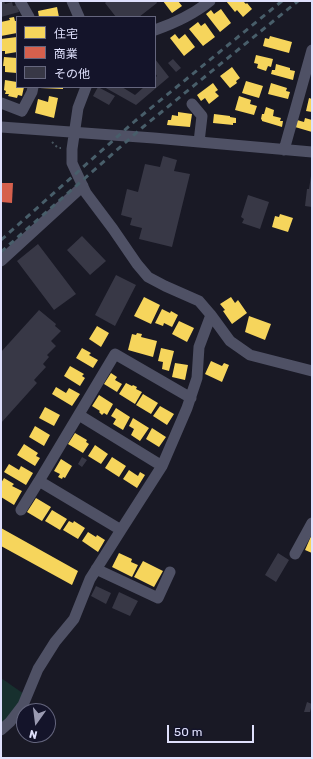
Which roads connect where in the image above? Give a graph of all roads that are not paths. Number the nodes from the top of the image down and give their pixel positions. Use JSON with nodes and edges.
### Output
{"nodes":[{"id":1,"x":20,"y":1,"type":"edge"},
{"id":2,"x":72,"y":1,"type":"edge"},
{"id":3,"x":203,"y":3,"type":"edge"},
{"id":4,"x":29,"y":16,"type":"edge"},
{"id":5,"x":79,"y":16,"type":"edge"},
{"id":6,"x":156,"y":30,"type":"edge"},
{"id":7,"x":312,"y":50,"type":"edge"},
{"id":8,"x":33,"y":88,"type":"edge"},
{"id":9,"x":86,"y":88,"type":"edge"},
{"id":10,"x":1,"y":103,"type":"edge"},
{"id":11,"x":192,"y":104,"type":"dead end"},
{"id":12,"x":1,"y":127,"type":"edge"},
{"id":13,"x":74,"y":132,"type":"junction"},
{"id":14,"x":199,"y":142,"type":"junction"},
{"id":15,"x":284,"y":150,"type":"junction"},
{"id":16,"x":312,"y":152,"type":"edge"},
{"id":17,"x":83,"y":186,"type":"junction"},
{"id":18,"x":1,"y":261,"type":"edge"},
{"id":19,"x":211,"y":315,"type":"junction"},
{"id":20,"x":312,"y":370,"type":"edge"},
{"id":21,"x":191,"y":398,"type":"junction"},
{"id":22,"x":79,"y":415,"type":"junction"},
{"id":23,"x":162,"y":466,"type":"junction"},
{"id":24,"x":39,"y":481,"type":"junction"},
{"id":25,"x":21,"y":510,"type":"dead end"},
{"id":26,"x":312,"y":522,"type":"edge"},
{"id":27,"x":121,"y":530,"type":"junction"},
{"id":28,"x":295,"y":554,"type":"dead end"},
{"id":29,"x":96,"y":569,"type":"junction"},
{"id":30,"x":170,"y":572,"type":"dead end"},
{"id":31,"x":1,"y":730,"type":"edge"}],
"edges":[{"from":1,"to":4,"type":"street"},
{"from":2,"to":5,"type":"street"},
{"from":3,"to":6,"type":"street"},
{"from":7,"to":15,"type":"street"},
{"from":8,"to":10,"type":"street"},
{"from":9,"to":13,"type":"street"},
{"from":11,"to":14,"type":"street"},
{"from":12,"to":13,"type":"street"},
{"from":13,"to":14,"type":"street"},
{"from":13,"to":17,"type":"street"},
{"from":14,"to":15,"type":"street"},
{"from":15,"to":16,"type":"street"},
{"from":17,"to":18,"type":"street"},
{"from":17,"to":19,"type":"street"},
{"from":19,"to":20,"type":"street"},
{"from":19,"to":21,"type":"street"},
{"from":21,"to":22,"type":"street"},
{"from":21,"to":23,"type":"street"},
{"from":22,"to":23,"type":"street"},
{"from":22,"to":24,"type":"street"},
{"from":23,"to":27,"type":"street"},
{"from":24,"to":25,"type":"street"},
{"from":24,"to":27,"type":"street"},
{"from":26,"to":28,"type":"street"},
{"from":27,"to":29,"type":"street"},
{"from":29,"to":30,"type":"street"},
{"from":29,"to":31,"type":"street"}]}
